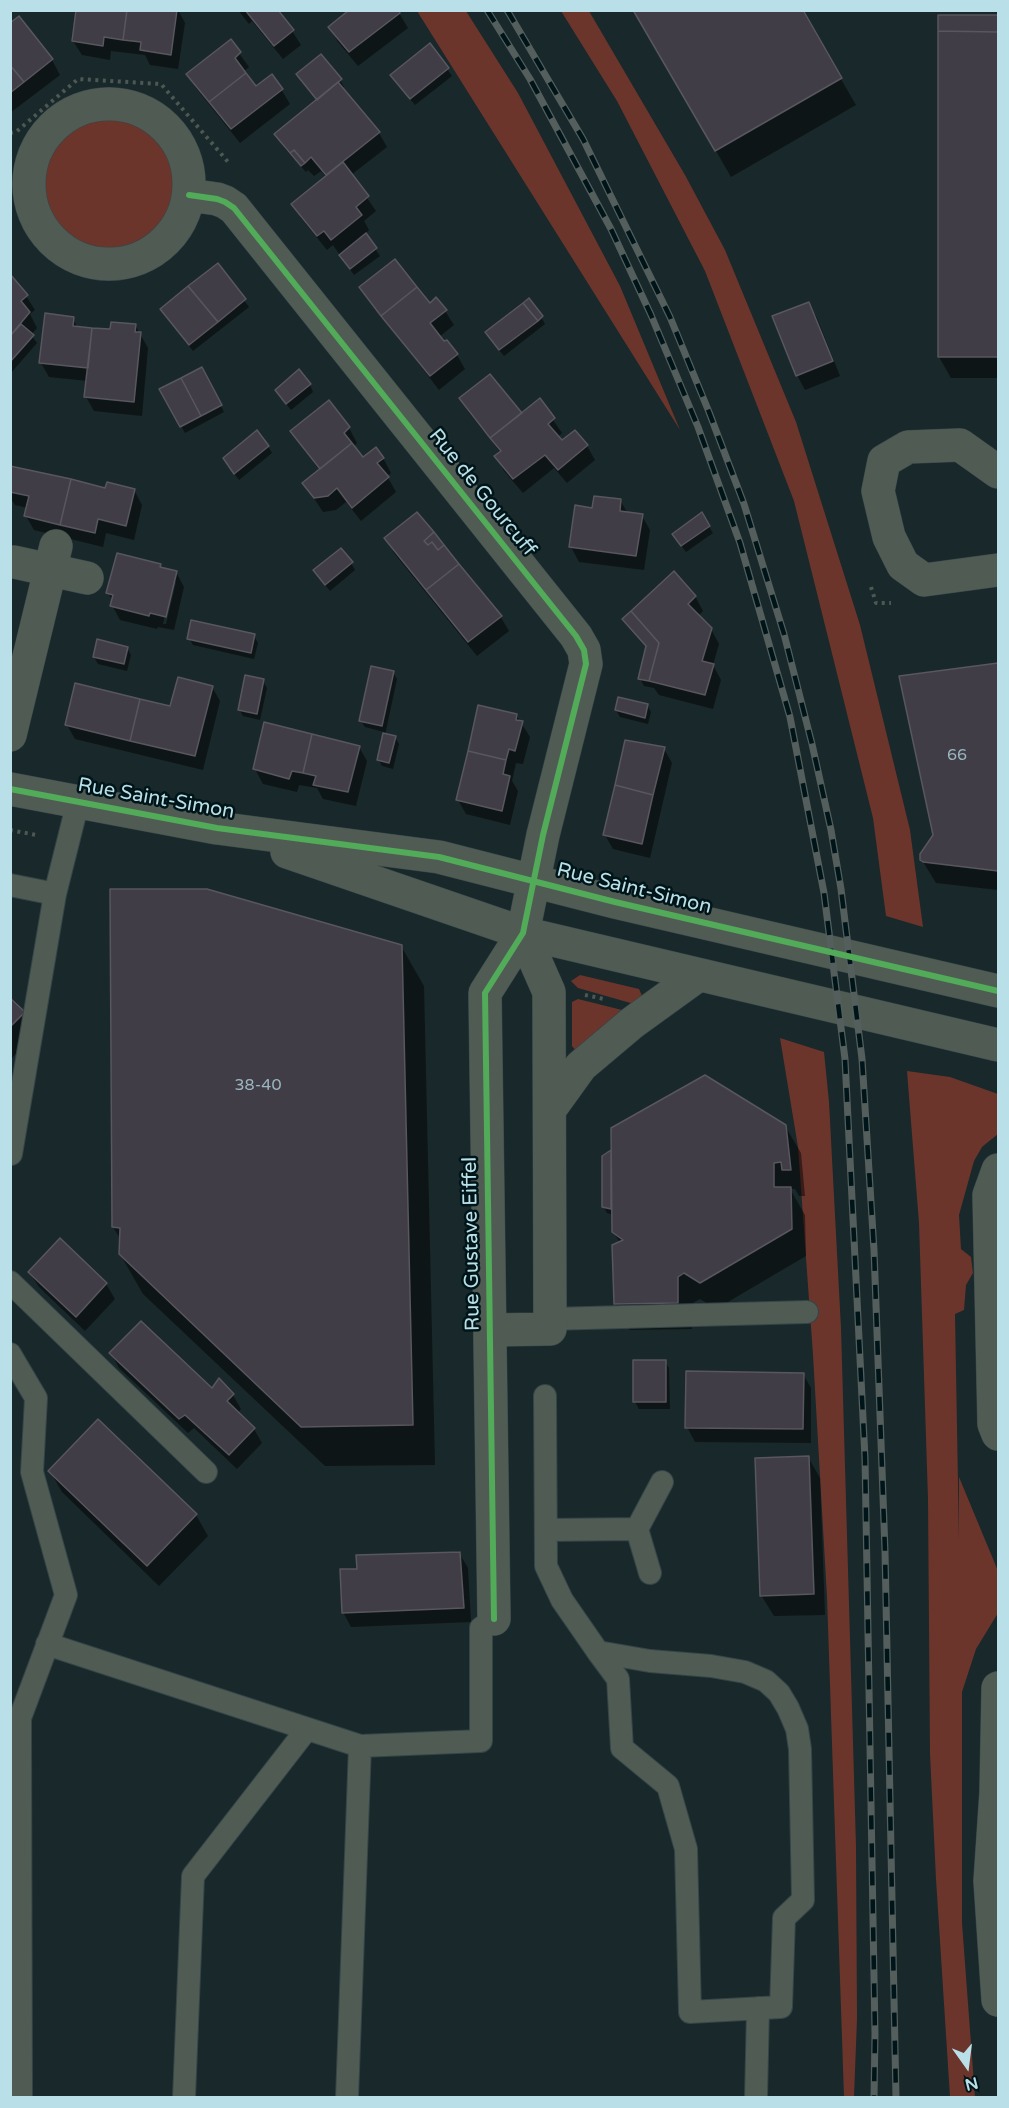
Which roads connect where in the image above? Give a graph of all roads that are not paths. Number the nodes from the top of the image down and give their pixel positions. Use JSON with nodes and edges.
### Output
{"nodes":[{"id":1,"x":20,"y":172,"type":"edge"},
{"id":2,"x":189,"y":195,"type":"junction"},
{"id":3,"x":999,"y":472,"type":"edge"},
{"id":4,"x":53,"y":558,"type":"junction"},
{"id":5,"x":14,"y":562,"type":"dead end"},
{"id":6,"x":999,"y":570,"type":"edge"},
{"id":7,"x":87,"y":578,"type":"dead end"},
{"id":8,"x":10,"y":735,"type":"edge"},
{"id":9,"x":10,"y":789,"type":"edge"},
{"id":10,"x":78,"y":802,"type":"junction"},
{"id":11,"x":218,"y":828,"type":"junction"},
{"id":12,"x":534,"y":881,"type":"junction"},
{"id":13,"x":10,"y":885,"type":"edge"},
{"id":14,"x":55,"y":894,"type":"junction"},
{"id":15,"x":523,"y":933,"type":"junction"},
{"id":16,"x":697,"y":976,"type":"junction"},
{"id":17,"x":999,"y":991,"type":"edge"},
{"id":18,"x":999,"y":1046,"type":"edge"},
{"id":19,"x":550,"y":1109,"type":"junction"},
{"id":20,"x":11,"y":1154,"type":"edge"},
{"id":21,"x":999,"y":1170,"type":"edge"},
{"id":22,"x":10,"y":1282,"type":"edge"},
{"id":23,"x":807,"y":1312,"type":"dead end"},
{"id":24,"x":550,"y":1319,"type":"junction"},
{"id":25,"x":490,"y":1330,"type":"junction"},
{"id":26,"x":10,"y":1354,"type":"edge"},
{"id":27,"x":545,"y":1396,"type":"dead end"},
{"id":28,"x":999,"y":1434,"type":"edge"},
{"id":29,"x":206,"y":1472,"type":"dead end"},
{"id":30,"x":662,"y":1482,"type":"dead end"},
{"id":31,"x":637,"y":1529,"type":"junction"},
{"id":32,"x":546,"y":1530,"type":"junction"},
{"id":33,"x":650,"y":1573,"type":"dead end"},
{"id":34,"x":494,"y":1619,"type":"joint"},
{"id":35,"x":47,"y":1644,"type":"junction"},
{"id":36,"x":598,"y":1652,"type":"junction"},
{"id":37,"x":999,"y":1688,"type":"edge"},
{"id":38,"x":307,"y":1729,"type":"junction"},
{"id":39,"x":360,"y":1746,"type":"junction"},
{"id":40,"x":996,"y":1851,"type":"edge"},
{"id":41,"x":999,"y":2000,"type":"edge"},
{"id":42,"x":758,"y":2008,"type":"junction"},
{"id":43,"x":21,"y":2097,"type":"edge"},
{"id":44,"x":184,"y":2097,"type":"edge"},
{"id":45,"x":347,"y":2097,"type":"edge"},
{"id":46,"x":756,"y":2097,"type":"edge"}],
"edges":[{"from":1,"to":2,"type":"street"},
{"from":1,"to":2,"type":"street"},
{"from":2,"to":12,"type":"street","name":"Rue de Gourcuff"},
{"from":3,"to":6,"type":"street"},
{"from":4,"to":5,"type":"street"},
{"from":4,"to":7,"type":"street"},
{"from":4,"to":8,"type":"street"},
{"from":9,"to":10,"type":"street","name":"Rue Saint-Simon"},
{"from":10,"to":11,"type":"street","name":"Rue Saint-Simon"},
{"from":10,"to":14,"type":"lane"},
{"from":11,"to":12,"type":"street","name":"Rue Saint-Simon"},
{"from":11,"to":15,"type":"street","name":"Rue Saint-Simon"},
{"from":12,"to":15,"type":"street","name":"Rue Gustave Eiffel"},
{"from":12,"to":17,"type":"street","name":"Rue Saint-Simon"},
{"from":13,"to":14,"type":"lane"},
{"from":14,"to":20,"type":"lane"},
{"from":15,"to":16,"type":"street","name":"Rue Saint-Simon"},
{"from":15,"to":19,"type":"street"},
{"from":15,"to":25,"type":"street","name":"Rue Gustave Eiffel"},
{"from":16,"to":18,"type":"street","name":"Rue Saint-Simon"},
{"from":16,"to":19,"type":"street"},
{"from":19,"to":24,"type":"street"},
{"from":21,"to":28,"type":"street"},
{"from":22,"to":29,"type":"lane"},
{"from":23,"to":24,"type":"lane"},
{"from":24,"to":25,"type":"street","name":"Rue Gustave Eiffel"},
{"from":25,"to":34,"type":"street","name":"Rue Gustave Eiffel"},
{"from":26,"to":35,"type":"lane"},
{"from":27,"to":32,"type":"lane"},
{"from":30,"to":31,"type":"lane"},
{"from":31,"to":32,"type":"lane"},
{"from":31,"to":33,"type":"lane"},
{"from":32,"to":36,"type":"lane"},
{"from":34,"to":39,"type":"lane"},
{"from":35,"to":38,"type":"lane"},
{"from":35,"to":43,"type":"lane"},
{"from":36,"to":42,"type":"lane"},
{"from":36,"to":42,"type":"lane"},
{"from":37,"to":40,"type":"street"},
{"from":38,"to":39,"type":"lane"},
{"from":38,"to":44,"type":"lane"},
{"from":39,"to":45,"type":"lane"},
{"from":40,"to":41,"type":"street"},
{"from":42,"to":46,"type":"lane"}]}
